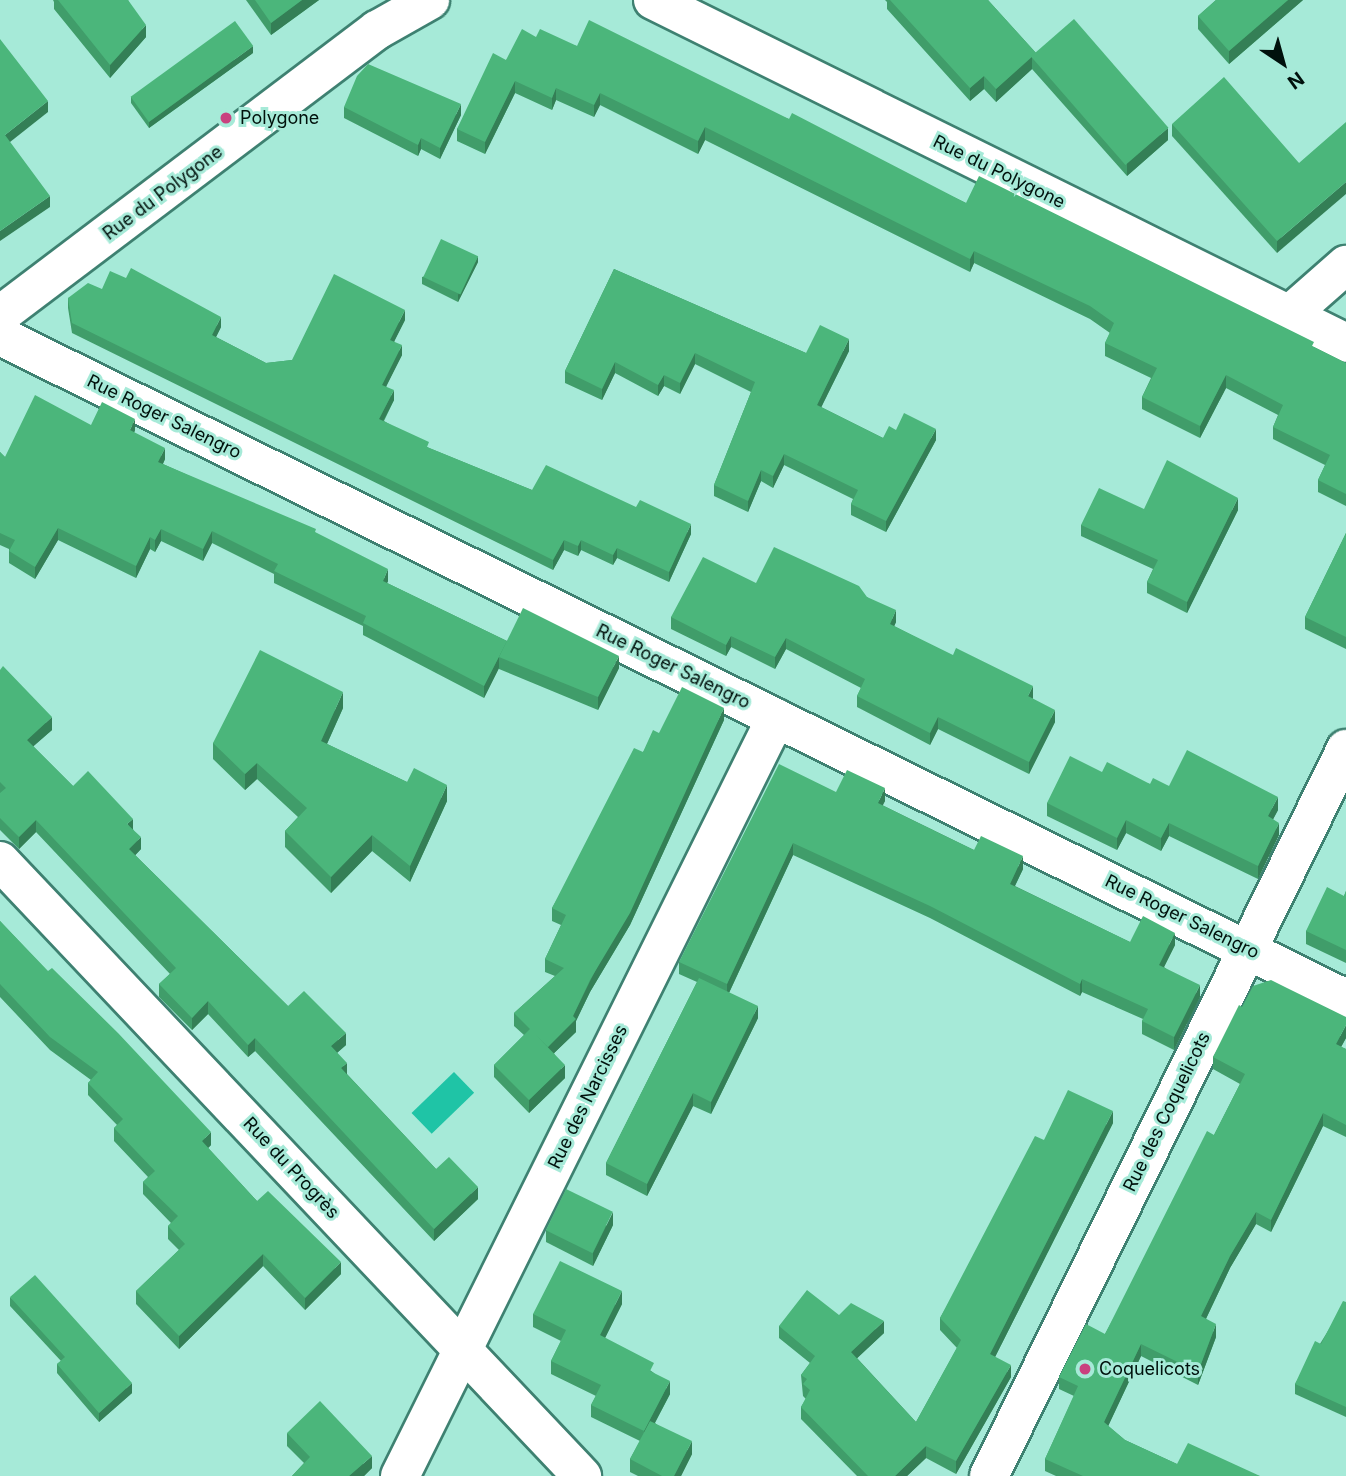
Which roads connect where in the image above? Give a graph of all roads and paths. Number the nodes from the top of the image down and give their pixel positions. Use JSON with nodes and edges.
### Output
{"nodes":[{"id":1,"x":430,"y":0,"type":"edge"},
{"id":2,"x":653,"y":0,"type":"edge"},
{"id":3,"x":688,"y":10,"type":"edge"},
{"id":4,"x":1346,"y":265,"type":"edge"},
{"id":5,"x":0,"y":315,"type":"edge"},
{"id":6,"x":1289,"y":315,"type":"junction"},
{"id":7,"x":0,"y":336,"type":"edge"},
{"id":8,"x":1346,"y":343,"type":"edge"},
{"id":9,"x":776,"y":718,"type":"junction"},
{"id":10,"x":1346,"y":749,"type":"edge"},
{"id":11,"x":0,"y":861,"type":"edge"},
{"id":12,"x":1247,"y":950,"type":"junction"},
{"id":13,"x":1346,"y":999,"type":"edge"},
{"id":14,"x":462,"y":1352,"type":"junction"},
{"id":15,"x":400,"y":1476,"type":"edge"},
{"id":16,"x":582,"y":1476,"type":"edge"},
{"id":17,"x":989,"y":1476,"type":"edge"}],
"edges":[{"from":1,"to":5,"type":"street","name":"Rue du Polygone"},
{"from":2,"to":3,"type":"street","name":"Rue du Polygone"},
{"from":3,"to":6,"type":"street","name":"Rue du Polygone"},
{"from":4,"to":6,"type":"street"},
{"from":6,"to":8,"type":"street","name":"Rue du Polygone"},
{"from":7,"to":9,"type":"street","name":"Rue Roger Salengro"},
{"from":9,"to":12,"type":"street","name":"Rue Roger Salengro"},
{"from":9,"to":14,"type":"street","name":"Rue des Narcisses"},
{"from":10,"to":12,"type":"street","name":"Rue des Coquelicots"},
{"from":11,"to":14,"type":"street","name":"Rue du Progrès"},
{"from":12,"to":13,"type":"street","name":"Rue Roger Salengro"},
{"from":12,"to":17,"type":"street","name":"Rue des Coquelicots"},
{"from":14,"to":15,"type":"street","name":"Rue des Narcisses"},
{"from":14,"to":16,"type":"street","name":"Rue du Progrès"}]}
